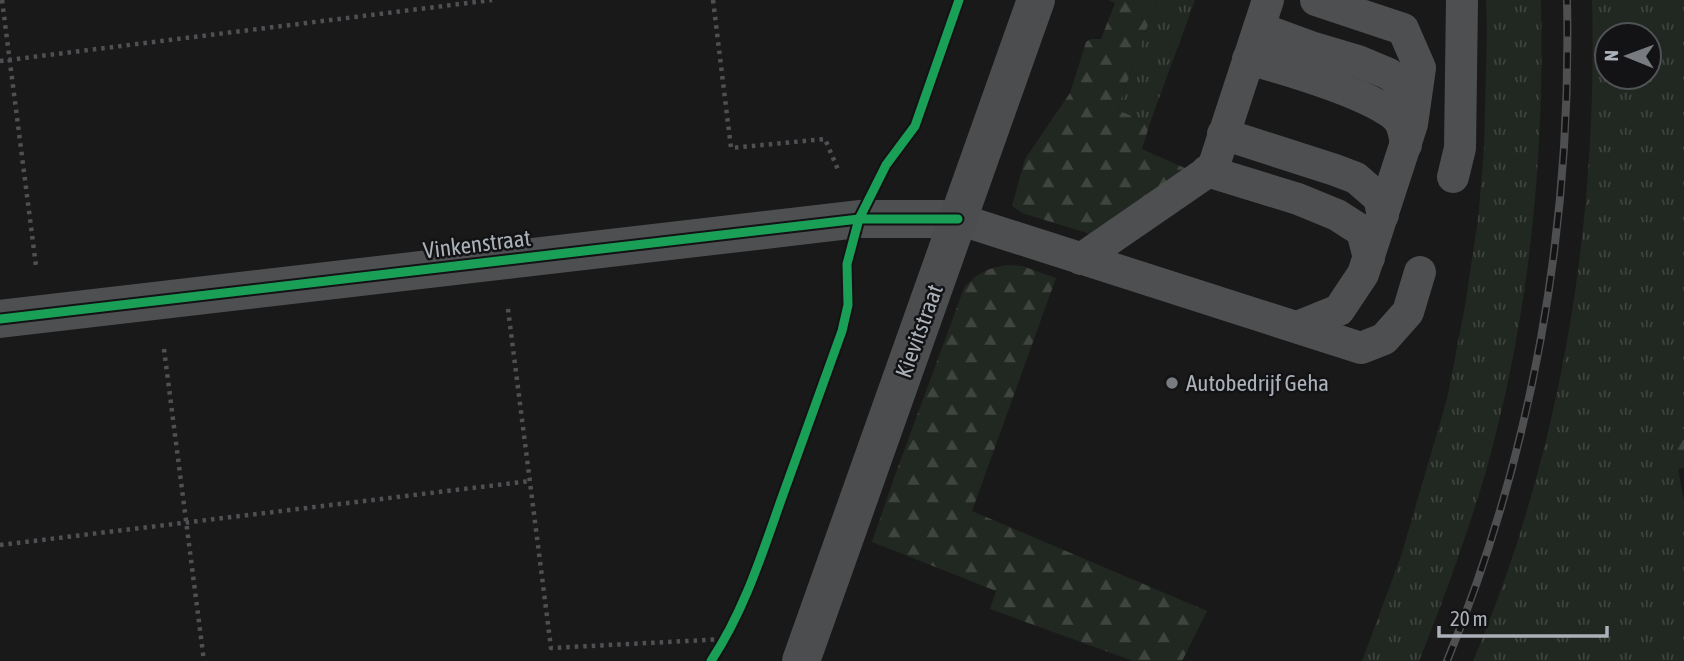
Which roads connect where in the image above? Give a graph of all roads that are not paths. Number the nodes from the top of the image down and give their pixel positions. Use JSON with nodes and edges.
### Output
{"nodes":[{"id":1,"x":1036,"y":0,"type":"edge"},
{"id":2,"x":1316,"y":0,"type":"edge"},
{"id":3,"x":1462,"y":0,"type":"edge"},
{"id":4,"x":1264,"y":14,"type":"edge"},
{"id":5,"x":1248,"y":59,"type":"junction"},
{"id":6,"x":1414,"y":107,"type":"junction"},
{"id":7,"x":1223,"y":134,"type":"junction"},
{"id":8,"x":1406,"y":145,"type":"junction"},
{"id":9,"x":1207,"y":172,"type":"junction"},
{"id":10,"x":1453,"y":177,"type":"dead end"},
{"id":11,"x":1383,"y":215,"type":"junction"},
{"id":12,"x":958,"y":219,"type":"junction"},
{"id":13,"x":1368,"y":258,"type":"junction"},
{"id":14,"x":1082,"y":259,"type":"junction"},
{"id":15,"x":1420,"y":272,"type":"dead end"},
{"id":16,"x":0,"y":318,"type":"edge"},
{"id":17,"x":1297,"y":327,"type":"junction"},
{"id":18,"x":800,"y":661,"type":"edge"}],
"edges":[{"from":1,"to":12,"type":"main road","name":"Kievitstraat"},
{"from":2,"to":6,"type":"lane"},
{"from":3,"to":10,"type":"lane"},
{"from":4,"to":5,"type":"lane"},
{"from":4,"to":6,"type":"lane"},
{"from":5,"to":7,"type":"lane"},
{"from":5,"to":8,"type":"lane"},
{"from":6,"to":8,"type":"lane"},
{"from":7,"to":9,"type":"lane"},
{"from":7,"to":11,"type":"lane"},
{"from":8,"to":11,"type":"lane"},
{"from":9,"to":13,"type":"lane"},
{"from":9,"to":14,"type":"lane"},
{"from":11,"to":13,"type":"lane"},
{"from":12,"to":14,"type":"lane"},
{"from":12,"to":16,"type":"street","name":"Vinkenstraat"},
{"from":12,"to":18,"type":"main road","name":"Kievitstraat"},
{"from":13,"to":17,"type":"lane"},
{"from":14,"to":17,"type":"lane"},
{"from":15,"to":17,"type":"lane"}]}
